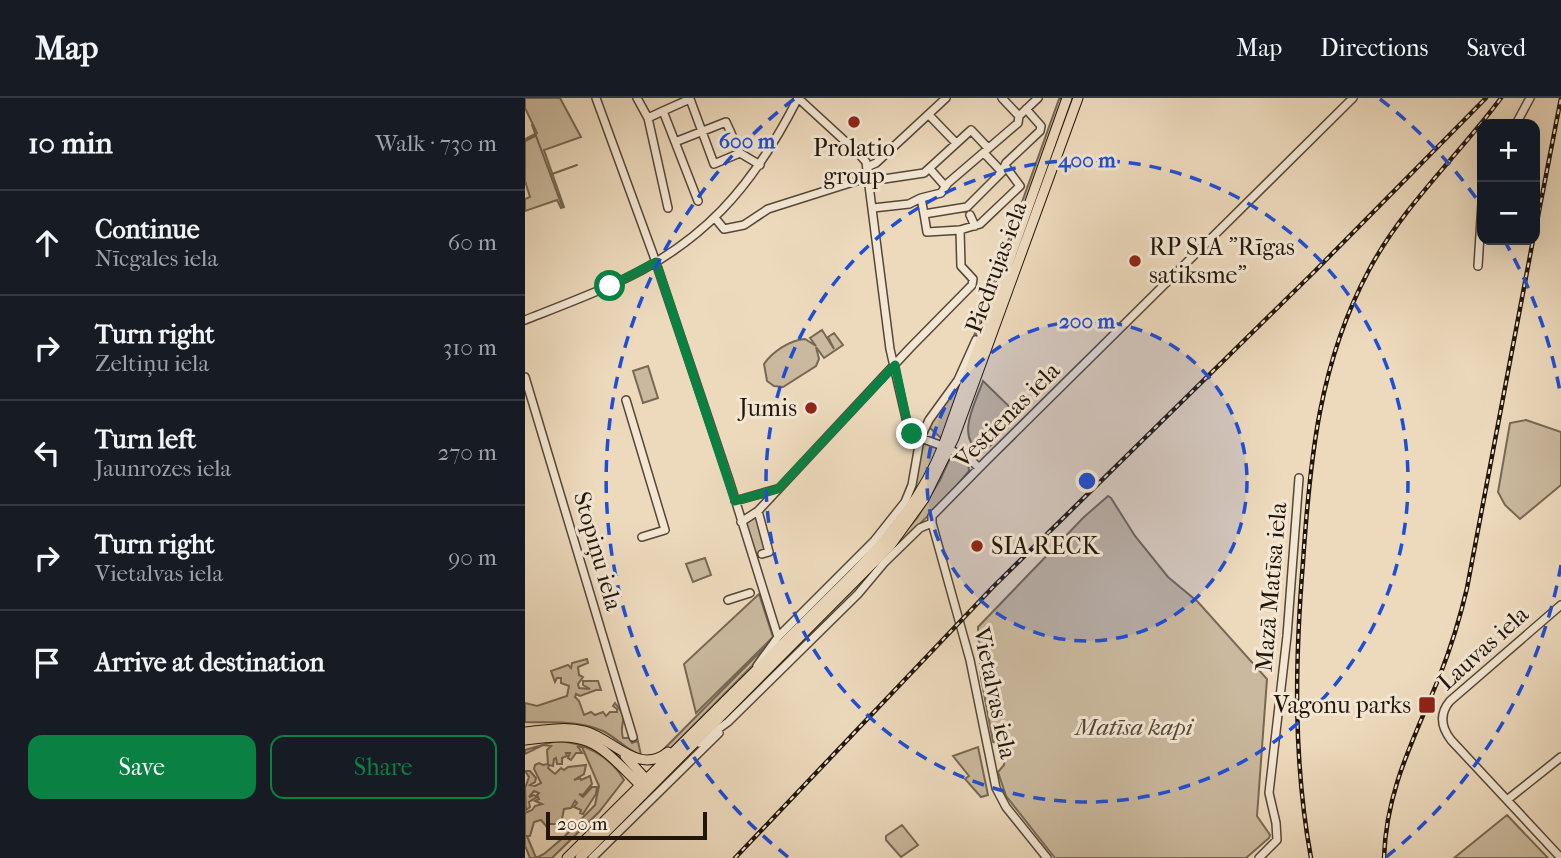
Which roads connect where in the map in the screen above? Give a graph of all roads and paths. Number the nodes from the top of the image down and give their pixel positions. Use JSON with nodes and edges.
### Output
{"nodes":[{"id":1,"x":596,"y":98,"type":"edge"},
{"id":2,"x":637,"y":98,"type":"edge"},
{"id":3,"x":798,"y":98,"type":"edge"},
{"id":4,"x":946,"y":98,"type":"edge"},
{"id":5,"x":1038,"y":98,"type":"edge"},
{"id":6,"x":1067,"y":98,"type":"edge"},
{"id":7,"x":1078,"y":98,"type":"edge"},
{"id":8,"x":1353,"y":98,"type":"edge"},
{"id":9,"x":1530,"y":98,"type":"edge"},
{"id":10,"x":1004,"y":99,"type":"edge"},
{"id":11,"x":1026,"y":109,"type":"junction"},
{"id":12,"x":663,"y":111,"type":"junction"},
{"id":13,"x":929,"y":115,"type":"junction"},
{"id":14,"x":1019,"y":116,"type":"junction"},
{"id":15,"x":648,"y":118,"type":"junction"},
{"id":16,"x":1518,"y":119,"type":"edge"},
{"id":17,"x":702,"y":132,"type":"junction"},
{"id":18,"x":675,"y":142,"type":"junction"},
{"id":19,"x":956,"y":143,"type":"junction"},
{"id":20,"x":986,"y":150,"type":"junction"},
{"id":21,"x":740,"y":153,"type":"junction"},
{"id":22,"x":760,"y":165,"type":"junction"},
{"id":23,"x":867,"y":167,"type":"junction"},
{"id":24,"x":930,"y":169,"type":"junction"},
{"id":25,"x":1004,"y":170,"type":"junction"},
{"id":26,"x":869,"y":177,"type":"junction"},
{"id":27,"x":884,"y":179,"type":"dead end"},
{"id":28,"x":945,"y":186,"type":"junction"},
{"id":29,"x":921,"y":198,"type":"junction"},
{"id":30,"x":698,"y":201,"type":"dead end"},
{"id":31,"x":668,"y":208,"type":"dead end"},
{"id":32,"x":873,"y":208,"type":"junction"},
{"id":33,"x":969,"y":211,"type":"junction"},
{"id":34,"x":924,"y":214,"type":"junction"},
{"id":35,"x":715,"y":218,"type":"junction"},
{"id":36,"x":975,"y":226,"type":"junction"},
{"id":37,"x":960,"y":230,"type":"junction"},
{"id":38,"x":1479,"y":245,"type":"edge"},
{"id":39,"x":656,"y":262,"type":"junction"},
{"id":40,"x":1478,"y":266,"type":"dead end"},
{"id":41,"x":993,"y":305,"type":"junction"},
{"id":42,"x":525,"y":320,"type":"edge"},
{"id":43,"x":895,"y":365,"type":"junction"},
{"id":44,"x":525,"y":377,"type":"edge"},
{"id":45,"x":626,"y":400,"type":"dead end"},
{"id":46,"x":921,"y":436,"type":"junction"},
{"id":47,"x":948,"y":449,"type":"junction"},
{"id":48,"x":979,"y":468,"type":"junction"},
{"id":49,"x":1299,"y":478,"type":"dead end"},
{"id":50,"x":778,"y":489,"type":"junction"},
{"id":51,"x":735,"y":501,"type":"junction"},
{"id":52,"x":758,"y":511,"type":"junction"},
{"id":53,"x":741,"y":522,"type":"junction"},
{"id":54,"x":932,"y":523,"type":"junction"},
{"id":55,"x":642,"y":537,"type":"dead end"},
{"id":56,"x":762,"y":554,"type":"dead end"},
{"id":57,"x":750,"y":593,"type":"dead end"},
{"id":58,"x":729,"y":600,"type":"dead end"},
{"id":59,"x":1561,"y":605,"type":"edge"},
{"id":60,"x":1553,"y":612,"type":"junction"},
{"id":61,"x":821,"y":616,"type":"junction"},
{"id":62,"x":1560,"y":618,"type":"edge"},
{"id":63,"x":778,"y":638,"type":"junction"},
{"id":64,"x":810,"y":640,"type":"junction"},
{"id":65,"x":746,"y":680,"type":"junction"},
{"id":66,"x":728,"y":722,"type":"junction"},
{"id":67,"x":525,"y":732,"type":"edge"},
{"id":68,"x":633,"y":737,"type":"dead end"},
{"id":69,"x":525,"y":740,"type":"edge"},
{"id":70,"x":685,"y":746,"type":"junction"},
{"id":71,"x":619,"y":749,"type":"junction"},
{"id":72,"x":1561,"y":757,"type":"edge"},
{"id":73,"x":645,"y":787,"type":"junction"},
{"id":74,"x":1507,"y":800,"type":"junction"},
{"id":75,"x":567,"y":857,"type":"edge"},
{"id":76,"x":580,"y":858,"type":"edge"},
{"id":77,"x":592,"y":858,"type":"edge"},
{"id":78,"x":1047,"y":858,"type":"edge"},
{"id":79,"x":1259,"y":858,"type":"edge"},
{"id":80,"x":1561,"y":858,"type":"edge"}],
"edges":[{"from":1,"to":39,"type":"street"},
{"from":2,"to":15,"type":"street"},
{"from":3,"to":22,"type":"street"},
{"from":3,"to":23,"type":"street"},
{"from":4,"to":13,"type":"street"},
{"from":5,"to":11,"type":"street"},
{"from":6,"to":41,"type":"main road","name":"Piedrujas iela"},
{"from":7,"to":47,"type":"main road","name":"Piedrujas iela"},
{"from":8,"to":48,"type":"street","name":"Vestienas iela"},
{"from":9,"to":16,"type":"street"},
{"from":10,"to":14,"type":"street"},
{"from":11,"to":14,"type":"street"},
{"from":11,"to":25,"type":"street"},
{"from":12,"to":15,"type":"street"},
{"from":12,"to":17,"type":"street"},
{"from":12,"to":18,"type":"street"},
{"from":13,"to":19,"type":"street"},
{"from":13,"to":23,"type":"street"},
{"from":14,"to":20,"type":"street"},
{"from":15,"to":31,"type":"street"},
{"from":17,"to":18,"type":"street"},
{"from":17,"to":21,"type":"street"},
{"from":17,"to":21,"type":"street"},
{"from":18,"to":30,"type":"street"},
{"from":19,"to":20,"type":"street"},
{"from":19,"to":24,"type":"street"},
{"from":20,"to":25,"type":"street"},
{"from":20,"to":28,"type":"street"},
{"from":21,"to":22,"type":"street"},
{"from":22,"to":35,"type":"street"},
{"from":23,"to":26,"type":"street"},
{"from":24,"to":27,"type":"street"},
{"from":24,"to":28,"type":"street"},
{"from":25,"to":33,"type":"street"},
{"from":25,"to":36,"type":"street"},
{"from":26,"to":32,"type":"street"},
{"from":26,"to":35,"type":"street"},
{"from":28,"to":29,"type":"street"},
{"from":29,"to":32,"type":"street"},
{"from":29,"to":34,"type":"street"},
{"from":32,"to":43,"type":"street"},
{"from":33,"to":34,"type":"street"},
{"from":33,"to":36,"type":"street"},
{"from":34,"to":37,"type":"street"},
{"from":35,"to":39,"type":"street"},
{"from":36,"to":37,"type":"street"},
{"from":37,"to":43,"type":"street"},
{"from":38,"to":40,"type":"street"},
{"from":39,"to":42,"type":"street"},
{"from":39,"to":51,"type":"street"},
{"from":41,"to":46,"type":"street","name":"Vestienas iela"},
{"from":41,"to":47,"type":"main road","name":"Piedrujas iela"},
{"from":43,"to":46,"type":"street"},
{"from":43,"to":50,"type":"street"},
{"from":44,"to":68,"type":"street","name":"Stopiņu iela"},
{"from":45,"to":55,"type":"street"},
{"from":46,"to":63,"type":"street"},
{"from":47,"to":48,"type":"street"},
{"from":47,"to":61,"type":"main road","name":"Vestienas iela"},
{"from":47,"to":65,"type":"main road","name":"Vestienas iela"},
{"from":48,"to":54,"type":"street","name":"Vestienas iela"},
{"from":49,"to":79,"type":"street","name":"Mazā Matīsa iela"},
{"from":50,"to":51,"type":"street"},
{"from":50,"to":52,"type":"street"},
{"from":51,"to":53,"type":"street"},
{"from":52,"to":53,"type":"street"},
{"from":52,"to":56,"type":"street"},
{"from":53,"to":63,"type":"street"},
{"from":54,"to":64,"type":"street","name":"Vestienas iela"},
{"from":54,"to":78,"type":"street","name":"Vietalvas iela"},
{"from":57,"to":58,"type":"street"},
{"from":59,"to":60,"type":"street","name":"Lauvas iela"},
{"from":60,"to":62,"type":"street"},
{"from":60,"to":74,"type":"street","name":"Lauvas iela"},
{"from":61,"to":64,"type":"street","name":"Vestienas iela"},
{"from":61,"to":70,"type":"main road","name":"Vestienas iela"},
{"from":63,"to":65,"type":"street"},
{"from":64,"to":66,"type":"street","name":"Vestienas iela"},
{"from":65,"to":70,"type":"main road","name":"Vestienas iela"},
{"from":66,"to":70,"type":"street","name":"Vestienas iela"},
{"from":66,"to":77,"type":"street","name":"Vestienas iela"},
{"from":67,"to":71,"type":"main road"},
{"from":69,"to":73,"type":"main road"},
{"from":70,"to":71,"type":"main road"},
{"from":70,"to":73,"type":"main road","name":"Vestienas iela"},
{"from":71,"to":73,"type":"main road"},
{"from":72,"to":74,"type":"street"},
{"from":73,"to":75,"type":"main road","name":"Vestienas iela"},
{"from":73,"to":76,"type":"main road","name":"Vestienas iela"},
{"from":74,"to":80,"type":"street"}]}
